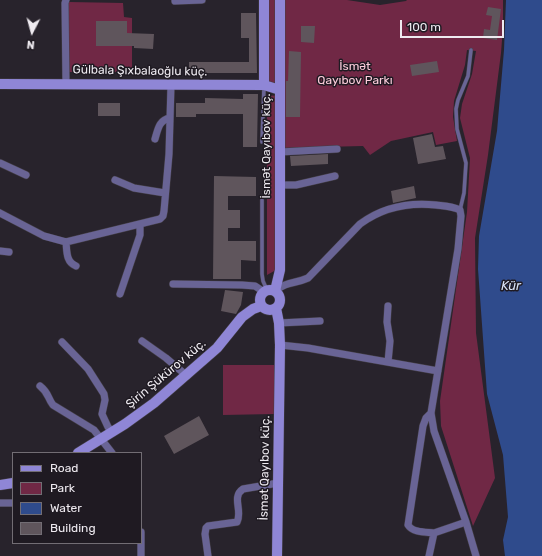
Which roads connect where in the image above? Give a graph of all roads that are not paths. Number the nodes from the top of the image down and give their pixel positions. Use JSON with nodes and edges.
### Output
{"nodes":[{"id":1,"x":66,"y":0,"type":"edge"},
{"id":2,"x":202,"y":0,"type":"edge"},
{"id":3,"x":264,"y":0,"type":"edge"},
{"id":4,"x":280,"y":0,"type":"edge"},
{"id":5,"x":176,"y":1,"type":"dead end"},
{"id":6,"x":471,"y":50,"type":"dead end"},
{"id":7,"x":0,"y":84,"type":"edge"},
{"id":8,"x":66,"y":84,"type":"junction"},
{"id":9,"x":171,"y":85,"type":"junction"},
{"id":10,"x":264,"y":86,"type":"junction"},
{"id":11,"x":280,"y":90,"type":"junction"},
{"id":12,"x":170,"y":118,"type":"junction"},
{"id":13,"x":155,"y":139,"type":"dead end"},
{"id":14,"x":262,"y":142,"type":"dead end"},
{"id":15,"x":337,"y":149,"type":"dead end"},
{"id":16,"x":280,"y":152,"type":"junction"},
{"id":17,"x":0,"y":163,"type":"edge"},
{"id":18,"x":26,"y":176,"type":"dead end"},
{"id":19,"x":335,"y":176,"type":"dead end"},
{"id":20,"x":115,"y":180,"type":"dead end"},
{"id":21,"x":280,"y":185,"type":"junction"},
{"id":22,"x":165,"y":193,"type":"junction"},
{"id":23,"x":262,"y":200,"type":"dead end"},
{"id":24,"x":460,"y":210,"type":"junction"},
{"id":25,"x":0,"y":214,"type":"edge"},
{"id":26,"x":140,"y":224,"type":"junction"},
{"id":27,"x":66,"y":242,"type":"junction"},
{"id":28,"x":0,"y":251,"type":"edge"},
{"id":29,"x":9,"y":252,"type":"dead end"},
{"id":30,"x":76,"y":266,"type":"dead end"},
{"id":31,"x":173,"y":284,"type":"dead end"},
{"id":32,"x":269,"y":291,"type":"junction"},
{"id":33,"x":120,"y":294,"type":"dead end"},
{"id":34,"x":261,"y":306,"type":"junction"},
{"id":35,"x":388,"y":306,"type":"dead end"},
{"id":36,"x":276,"y":308,"type":"junction"},
{"id":37,"x":320,"y":321,"type":"dead end"},
{"id":38,"x":279,"y":323,"type":"junction"},
{"id":39,"x":142,"y":341,"type":"dead end"},
{"id":40,"x":62,"y":342,"type":"dead end"},
{"id":41,"x":280,"y":345,"type":"junction"},
{"id":42,"x":388,"y":362,"type":"junction"},
{"id":43,"x":438,"y":370,"type":"junction"},
{"id":44,"x":187,"y":376,"type":"junction"},
{"id":45,"x":40,"y":386,"type":"dead end"},
{"id":46,"x":431,"y":412,"type":"junction"},
{"id":47,"x":112,"y":432,"type":"junction"},
{"id":48,"x":102,"y":438,"type":"junction"},
{"id":49,"x":80,"y":452,"type":"edge"},
{"id":50,"x":111,"y":452,"type":"edge"},
{"id":51,"x":12,"y":483,"type":"edge"},
{"id":52,"x":278,"y":483,"type":"junction"},
{"id":53,"x":0,"y":485,"type":"edge"},
{"id":54,"x":0,"y":503,"type":"edge"},
{"id":55,"x":12,"y":503,"type":"edge"},
{"id":56,"x":466,"y":522,"type":"junction"},
{"id":57,"x":434,"y":533,"type":"junction"},
{"id":58,"x":141,"y":544,"type":"edge"},
{"id":59,"x":141,"y":556,"type":"edge"},
{"id":60,"x":208,"y":556,"type":"edge"},
{"id":61,"x":277,"y":556,"type":"edge"},
{"id":62,"x":429,"y":556,"type":"edge"},
{"id":63,"x":476,"y":556,"type":"edge"}],
"edges":[{"from":1,"to":8,"type":"street"},
{"from":2,"to":5,"type":"street"},
{"from":3,"to":10,"type":"street","name":"İsmət Qayıbov küç."},
{"from":4,"to":11,"type":"street","name":"İsmət Qayıbov küç."},
{"from":6,"to":24,"type":"lane"},
{"from":7,"to":8,"type":"street","name":"Gülbala Şıxbalaoğlu küç."},
{"from":8,"to":9,"type":"street","name":"Gülbala Şıxbalaoğlu küç."},
{"from":9,"to":10,"type":"street","name":"Gülbala Şıxbalaoğlu küç."},
{"from":9,"to":12,"type":"street"},
{"from":10,"to":11,"type":"street","name":"Gülbala Şıxbalaoğlu küç."},
{"from":10,"to":14,"type":"lane"},
{"from":11,"to":16,"type":"street","name":"İsmət Qayıbov küç."},
{"from":12,"to":13,"type":"street"},
{"from":12,"to":22,"type":"street"},
{"from":15,"to":16,"type":"street"},
{"from":16,"to":21,"type":"street","name":"İsmət Qayıbov küç."},
{"from":17,"to":18,"type":"street"},
{"from":19,"to":21,"type":"street"},
{"from":20,"to":22,"type":"street"},
{"from":21,"to":32,"type":"street","name":"İsmət Qayıbov küç."},
{"from":22,"to":26,"type":"street"},
{"from":23,"to":32,"type":"lane"},
{"from":24,"to":32,"type":"street"},
{"from":24,"to":43,"type":"street"},
{"from":25,"to":27,"type":"street"},
{"from":26,"to":27,"type":"street"},
{"from":26,"to":33,"type":"street"},
{"from":27,"to":30,"type":"street"},
{"from":28,"to":29,"type":"street"},
{"from":31,"to":32,"type":"street"},
{"from":32,"to":34,"type":"street"},
{"from":32,"to":36,"type":"street"},
{"from":34,"to":36,"type":"street"},
{"from":34,"to":44,"type":"street","name":"Şirin Şükürov küç."},
{"from":35,"to":42,"type":"street"},
{"from":36,"to":38,"type":"street","name":"İsmət Qayıbov küç."},
{"from":37,"to":38,"type":"street"},
{"from":38,"to":41,"type":"street","name":"İsmət Qayıbov küç."},
{"from":39,"to":44,"type":"street"},
{"from":40,"to":47,"type":"street"},
{"from":41,"to":42,"type":"street"},
{"from":41,"to":52,"type":"street","name":"İsmət Qayıbov küç."},
{"from":42,"to":43,"type":"street"},
{"from":43,"to":46,"type":"street"},
{"from":44,"to":47,"type":"street","name":"Şirin Şükürov küç."},
{"from":45,"to":48,"type":"street"},
{"from":46,"to":56,"type":"street"},
{"from":46,"to":57,"type":"street"},
{"from":47,"to":48,"type":"street","name":"Şirin Şükürov küç."},
{"from":48,"to":49,"type":"street","name":"Şirin Şükürov küç."},
{"from":48,"to":50,"type":"street"},
{"from":51,"to":53,"type":"street"},
{"from":52,"to":60,"type":"street"},
{"from":52,"to":61,"type":"street","name":"İsmət Qayıbov küç."},
{"from":54,"to":55,"type":"street"},
{"from":56,"to":57,"type":"street"},
{"from":56,"to":63,"type":"street"},
{"from":57,"to":62,"type":"street"},
{"from":58,"to":59,"type":"street"}]}
